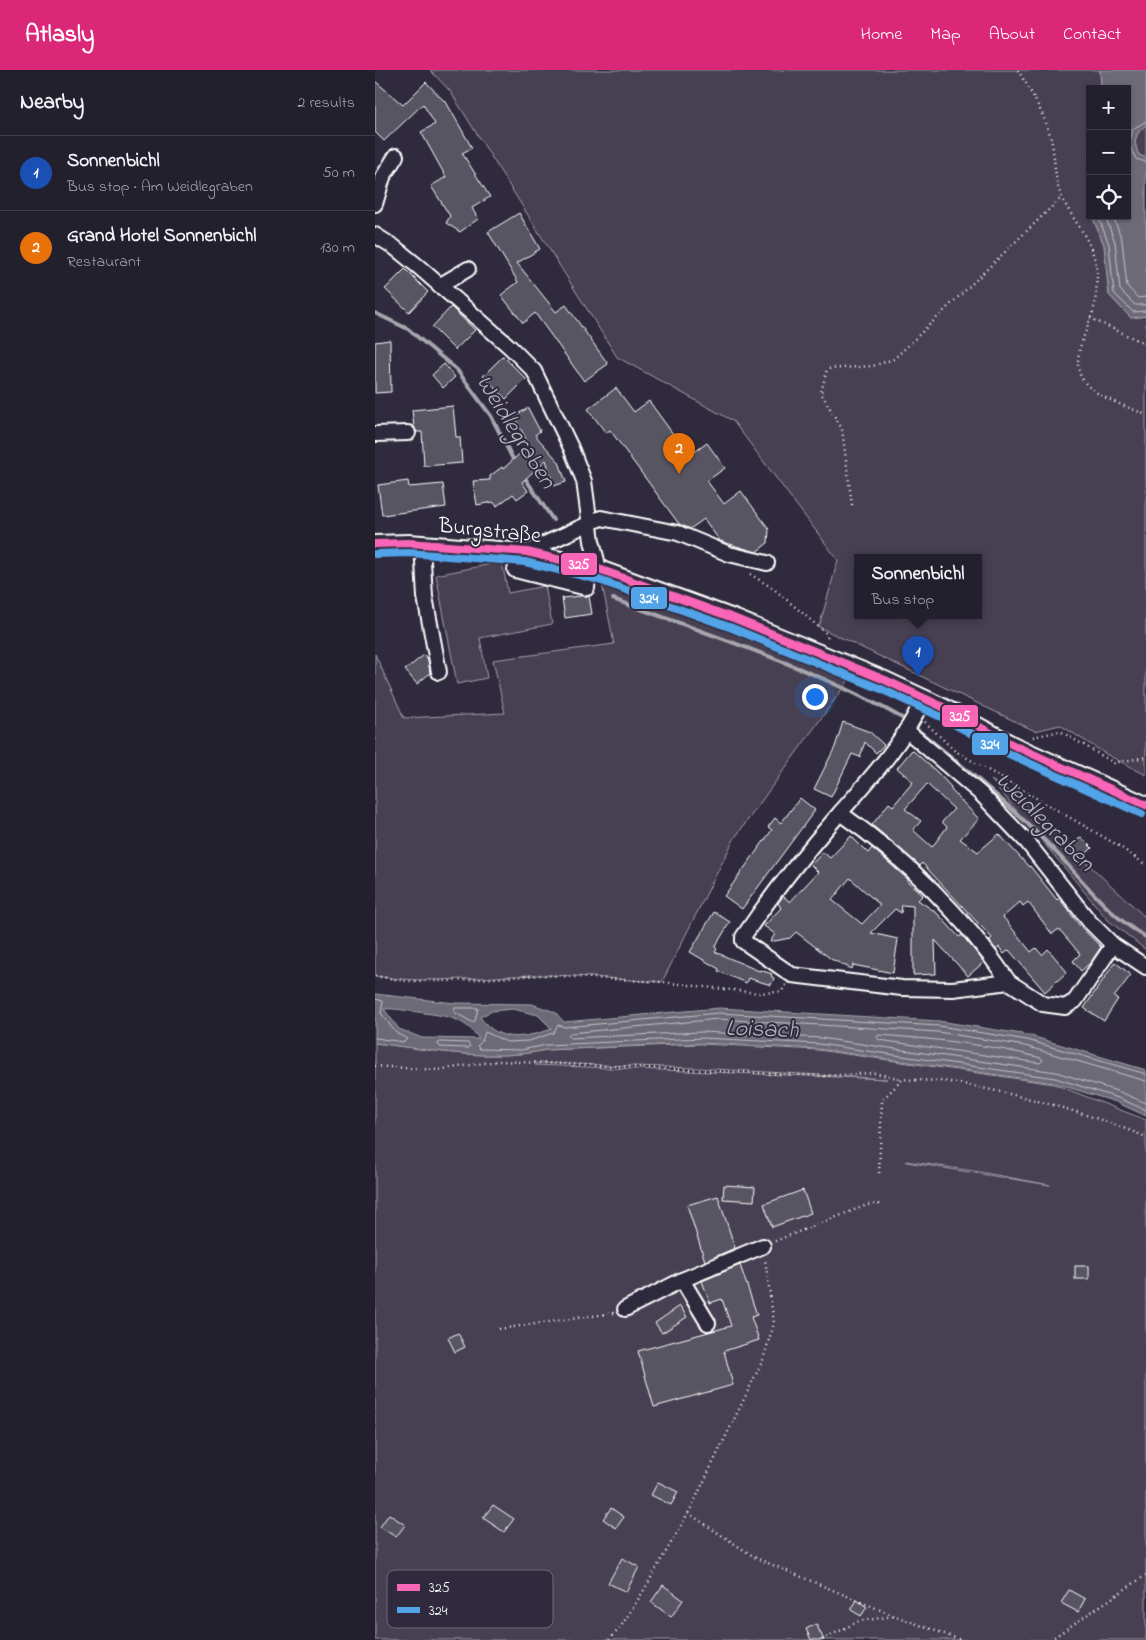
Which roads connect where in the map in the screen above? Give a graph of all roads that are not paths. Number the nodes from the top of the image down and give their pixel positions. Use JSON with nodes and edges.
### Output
{"nodes":[{"id":1,"x":396,"y":156,"type":"dead end"},
{"id":2,"x":375,"y":204,"type":"edge"},
{"id":3,"x":375,"y":235,"type":"edge"},
{"id":4,"x":468,"y":269,"type":"dead end"},
{"id":5,"x":439,"y":286,"type":"junction"},
{"id":6,"x":549,"y":370,"type":"dead end"},
{"id":7,"x":534,"y":371,"type":"junction"},
{"id":8,"x":407,"y":433,"type":"dead end"},
{"id":9,"x":375,"y":434,"type":"edge"},
{"id":10,"x":589,"y":522,"type":"junction"},
{"id":11,"x":375,"y":544,"type":"edge"},
{"id":12,"x":422,"y":544,"type":"junction"},
{"id":13,"x":527,"y":552,"type":"junction"},
{"id":14,"x":767,"y":563,"type":"dead end"},
{"id":15,"x":594,"y":568,"type":"junction"},
{"id":16,"x":515,"y":570,"type":"dead end"},
{"id":17,"x":439,"y":672,"type":"dead end"},
{"id":18,"x":923,"y":698,"type":"junction"},
{"id":19,"x":906,"y":730,"type":"junction"},
{"id":20,"x":1115,"y":790,"type":"junction"},
{"id":21,"x":1146,"y":804,"type":"edge"},
{"id":22,"x":840,"y":813,"type":"junction"},
{"id":23,"x":1146,"y":814,"type":"edge"},
{"id":24,"x":1113,"y":945,"type":"junction"},
{"id":25,"x":1146,"y":967,"type":"edge"},
{"id":26,"x":1009,"y":982,"type":"junction"},
{"id":27,"x":763,"y":1246,"type":"road end"},
{"id":28,"x":682,"y":1280,"type":"junction"},
{"id":29,"x":625,"y":1309,"type":"road end"},
{"id":30,"x":708,"y":1323,"type":"dead end"}],
"edges":[{"from":1,"to":2,"type":"street"},
{"from":3,"to":5,"type":"street"},
{"from":4,"to":5,"type":"street"},
{"from":5,"to":7,"type":"street"},
{"from":6,"to":7,"type":"street"},
{"from":7,"to":10,"type":"street"},
{"from":8,"to":9,"type":"street"},
{"from":10,"to":13,"type":"street"},
{"from":10,"to":14,"type":"street"},
{"from":10,"to":15,"type":"street"},
{"from":11,"to":12,"type":"main road","name":"Burgstraße"},
{"from":12,"to":13,"type":"main road","name":"Burgstraße"},
{"from":12,"to":17,"type":"street"},
{"from":13,"to":15,"type":"main road","name":"Burgstraße"},
{"from":15,"to":16,"type":"street"},
{"from":15,"to":18,"type":"main road","name":"Burgstraße"},
{"from":18,"to":19,"type":"street"},
{"from":18,"to":20,"type":"main road","name":"Burgstraße"},
{"from":19,"to":22,"type":"street"},
{"from":19,"to":24,"type":"street"},
{"from":20,"to":21,"type":"main road"},
{"from":20,"to":23,"type":"main road"},
{"from":22,"to":26,"type":"street"},
{"from":22,"to":26,"type":"street"},
{"from":24,"to":25,"type":"street"},
{"from":24,"to":26,"type":"street"},
{"from":27,"to":28,"type":"street"},
{"from":28,"to":29,"type":"street"},
{"from":28,"to":30,"type":"street"}]}
